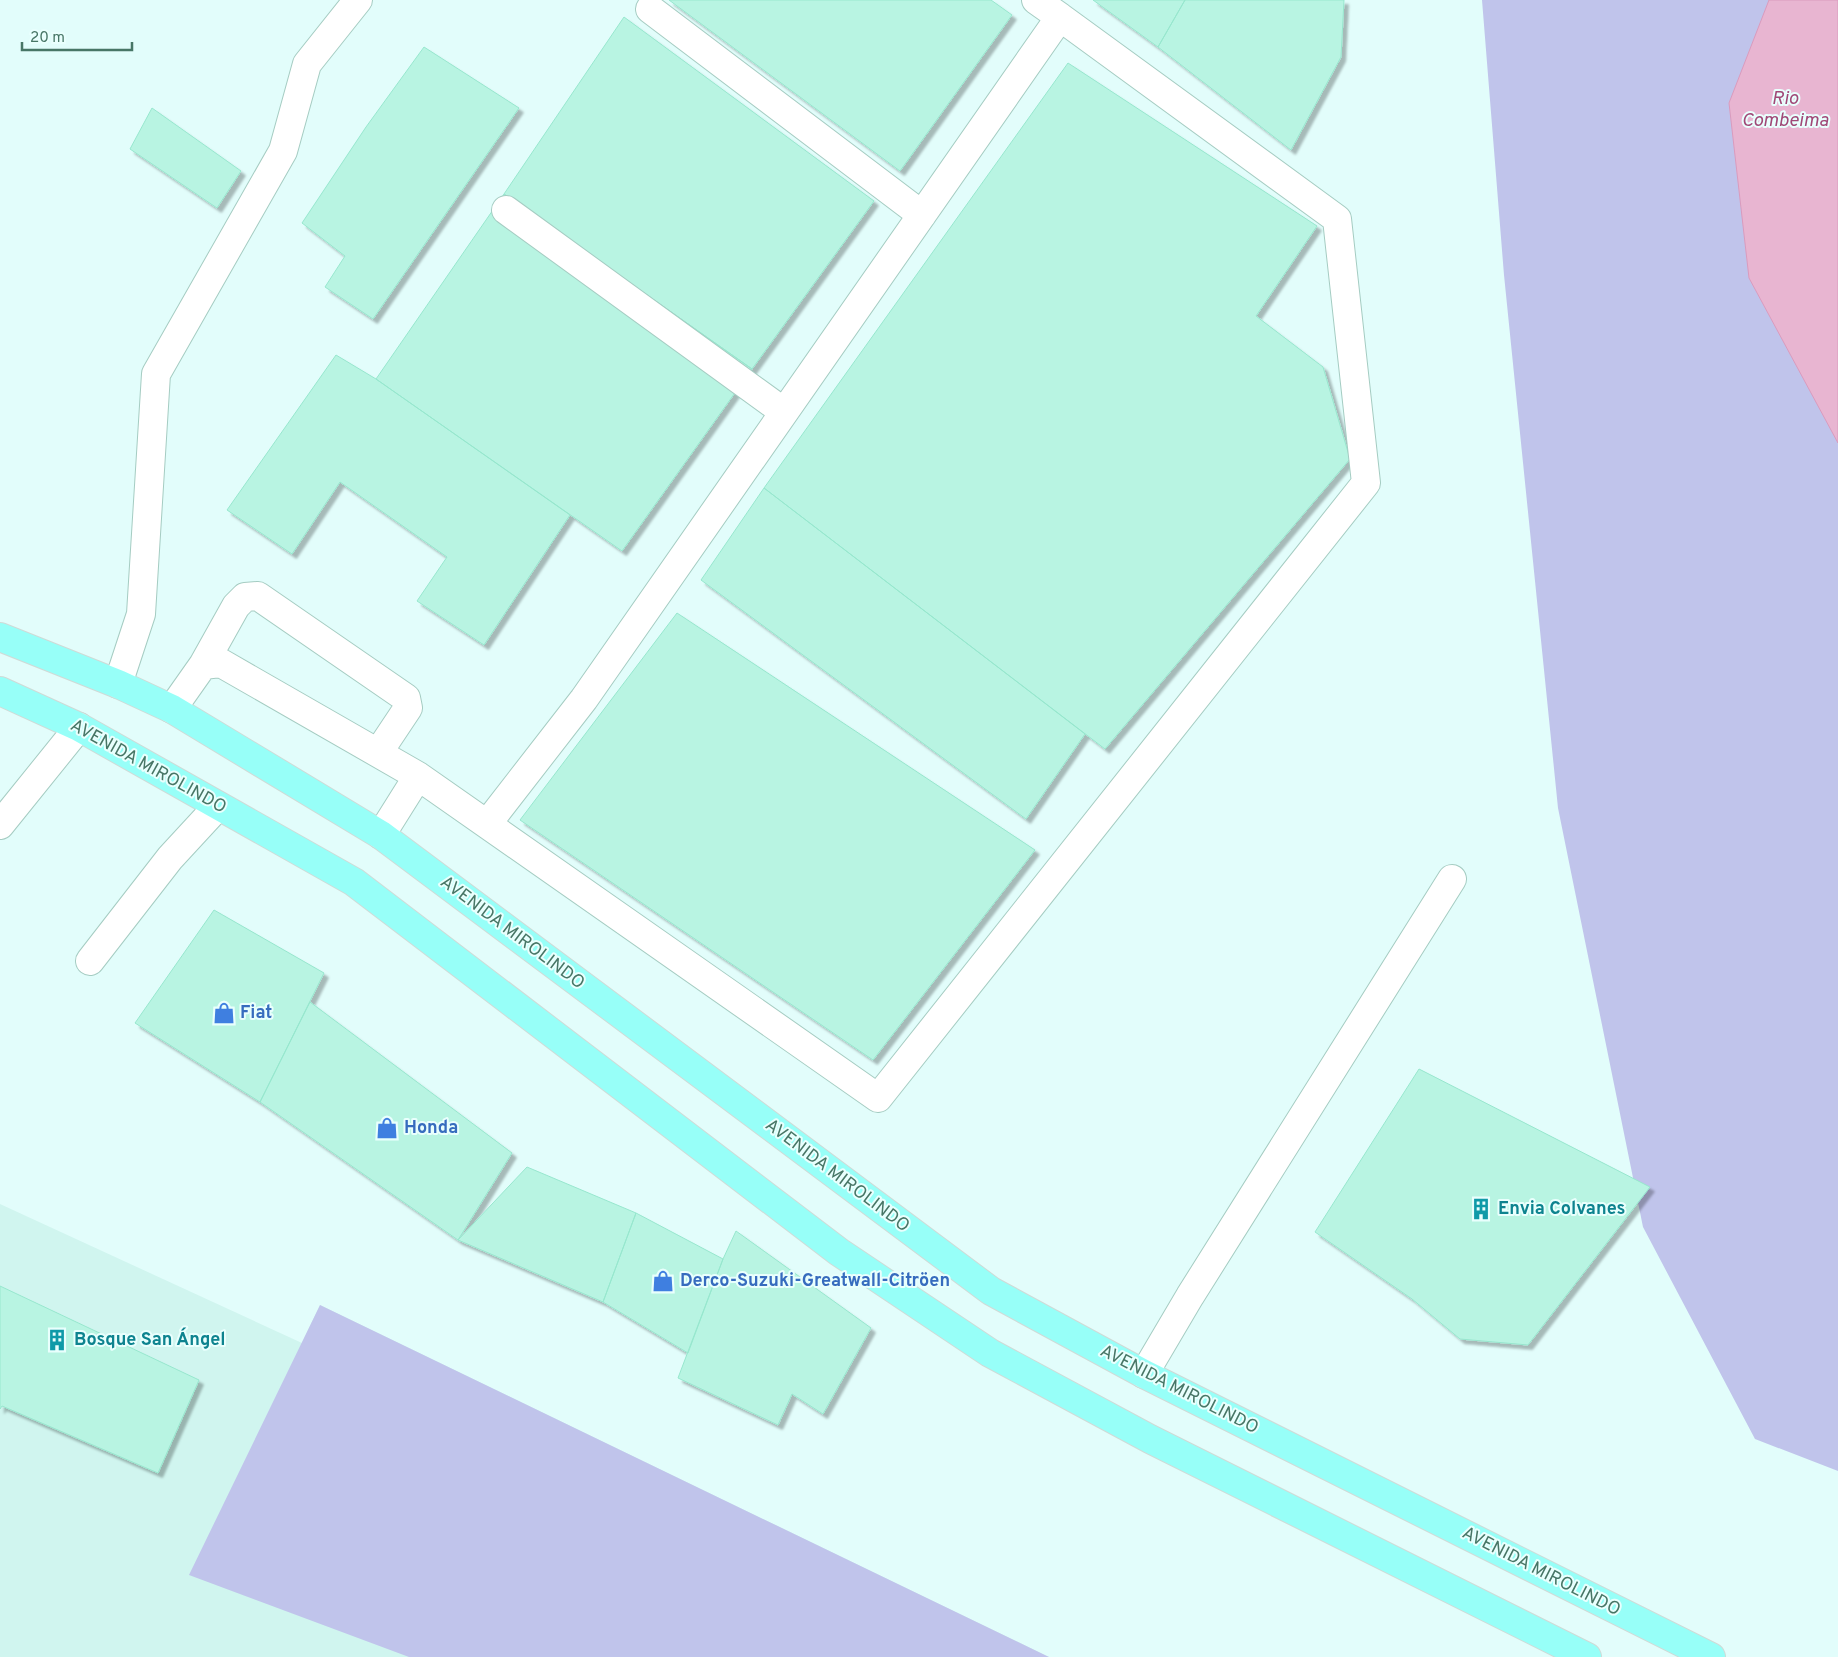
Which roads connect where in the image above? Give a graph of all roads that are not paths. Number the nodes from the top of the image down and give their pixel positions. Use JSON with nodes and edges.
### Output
{"nodes":[{"id":1,"x":358,"y":0,"type":"edge"},
{"id":2,"x":1036,"y":0,"type":"edge"},
{"id":3,"x":650,"y":9,"type":"dead end"},
{"id":4,"x":1060,"y":17,"type":"junction"},
{"id":5,"x":506,"y":210,"type":"dead end"},
{"id":6,"x":922,"y":215,"type":"junction"},
{"id":7,"x":784,"y":412,"type":"junction"},
{"id":8,"x":0,"y":637,"type":"edge"},
{"id":9,"x":203,"y":665,"type":"junction"},
{"id":10,"x":118,"y":684,"type":"junction"},
{"id":11,"x":0,"y":692,"type":"edge"},
{"id":12,"x":172,"y":709,"type":"junction"},
{"id":13,"x":79,"y":727,"type":"junction"},
{"id":14,"x":378,"y":753,"type":"junction"},
{"id":15,"x":418,"y":776,"type":"junction"},
{"id":16,"x":218,"y":806,"type":"junction"},
{"id":17,"x":487,"y":824,"type":"junction"},
{"id":18,"x":0,"y":825,"type":"edge"},
{"id":19,"x":381,"y":835,"type":"junction"},
{"id":20,"x":1452,"y":879,"type":"dead end"},
{"id":21,"x":90,"y":961,"type":"dead end"},
{"id":22,"x":1144,"y":1374,"type":"junction"},
{"id":23,"x":1587,"y":1657,"type":"edge"},
{"id":24,"x":1710,"y":1657,"type":"edge"}],
"edges":[{"from":1,"to":10,"type":"street"},
{"from":2,"to":4,"type":"street"},
{"from":3,"to":6,"type":"street"},
{"from":4,"to":6,"type":"street"},
{"from":4,"to":17,"type":"street"},
{"from":5,"to":7,"type":"street"},
{"from":6,"to":7,"type":"street"},
{"from":7,"to":17,"type":"street"},
{"from":8,"to":10,"type":"main road","name":"AVENIDA MIROLINDO"},
{"from":9,"to":12,"type":"street"},
{"from":9,"to":14,"type":"street"},
{"from":9,"to":14,"type":"street"},
{"from":10,"to":12,"type":"main road","name":"AVENIDA MIROLINDO"},
{"from":11,"to":13,"type":"main road","name":"AVENIDA MIROLINDO"},
{"from":12,"to":19,"type":"main road","name":"AVENIDA MIROLINDO"},
{"from":13,"to":16,"type":"main road","name":"AVENIDA MIROLINDO"},
{"from":13,"to":18,"type":"street"},
{"from":14,"to":15,"type":"street"},
{"from":15,"to":17,"type":"street"},
{"from":15,"to":19,"type":"street"},
{"from":16,"to":21,"type":"street"},
{"from":16,"to":23,"type":"main road","name":"AVENIDA MIROLINDO"},
{"from":19,"to":22,"type":"main road","name":"AVENIDA MIROLINDO"},
{"from":20,"to":22,"type":"street"},
{"from":22,"to":24,"type":"main road","name":"AVENIDA MIROLINDO"}]}
